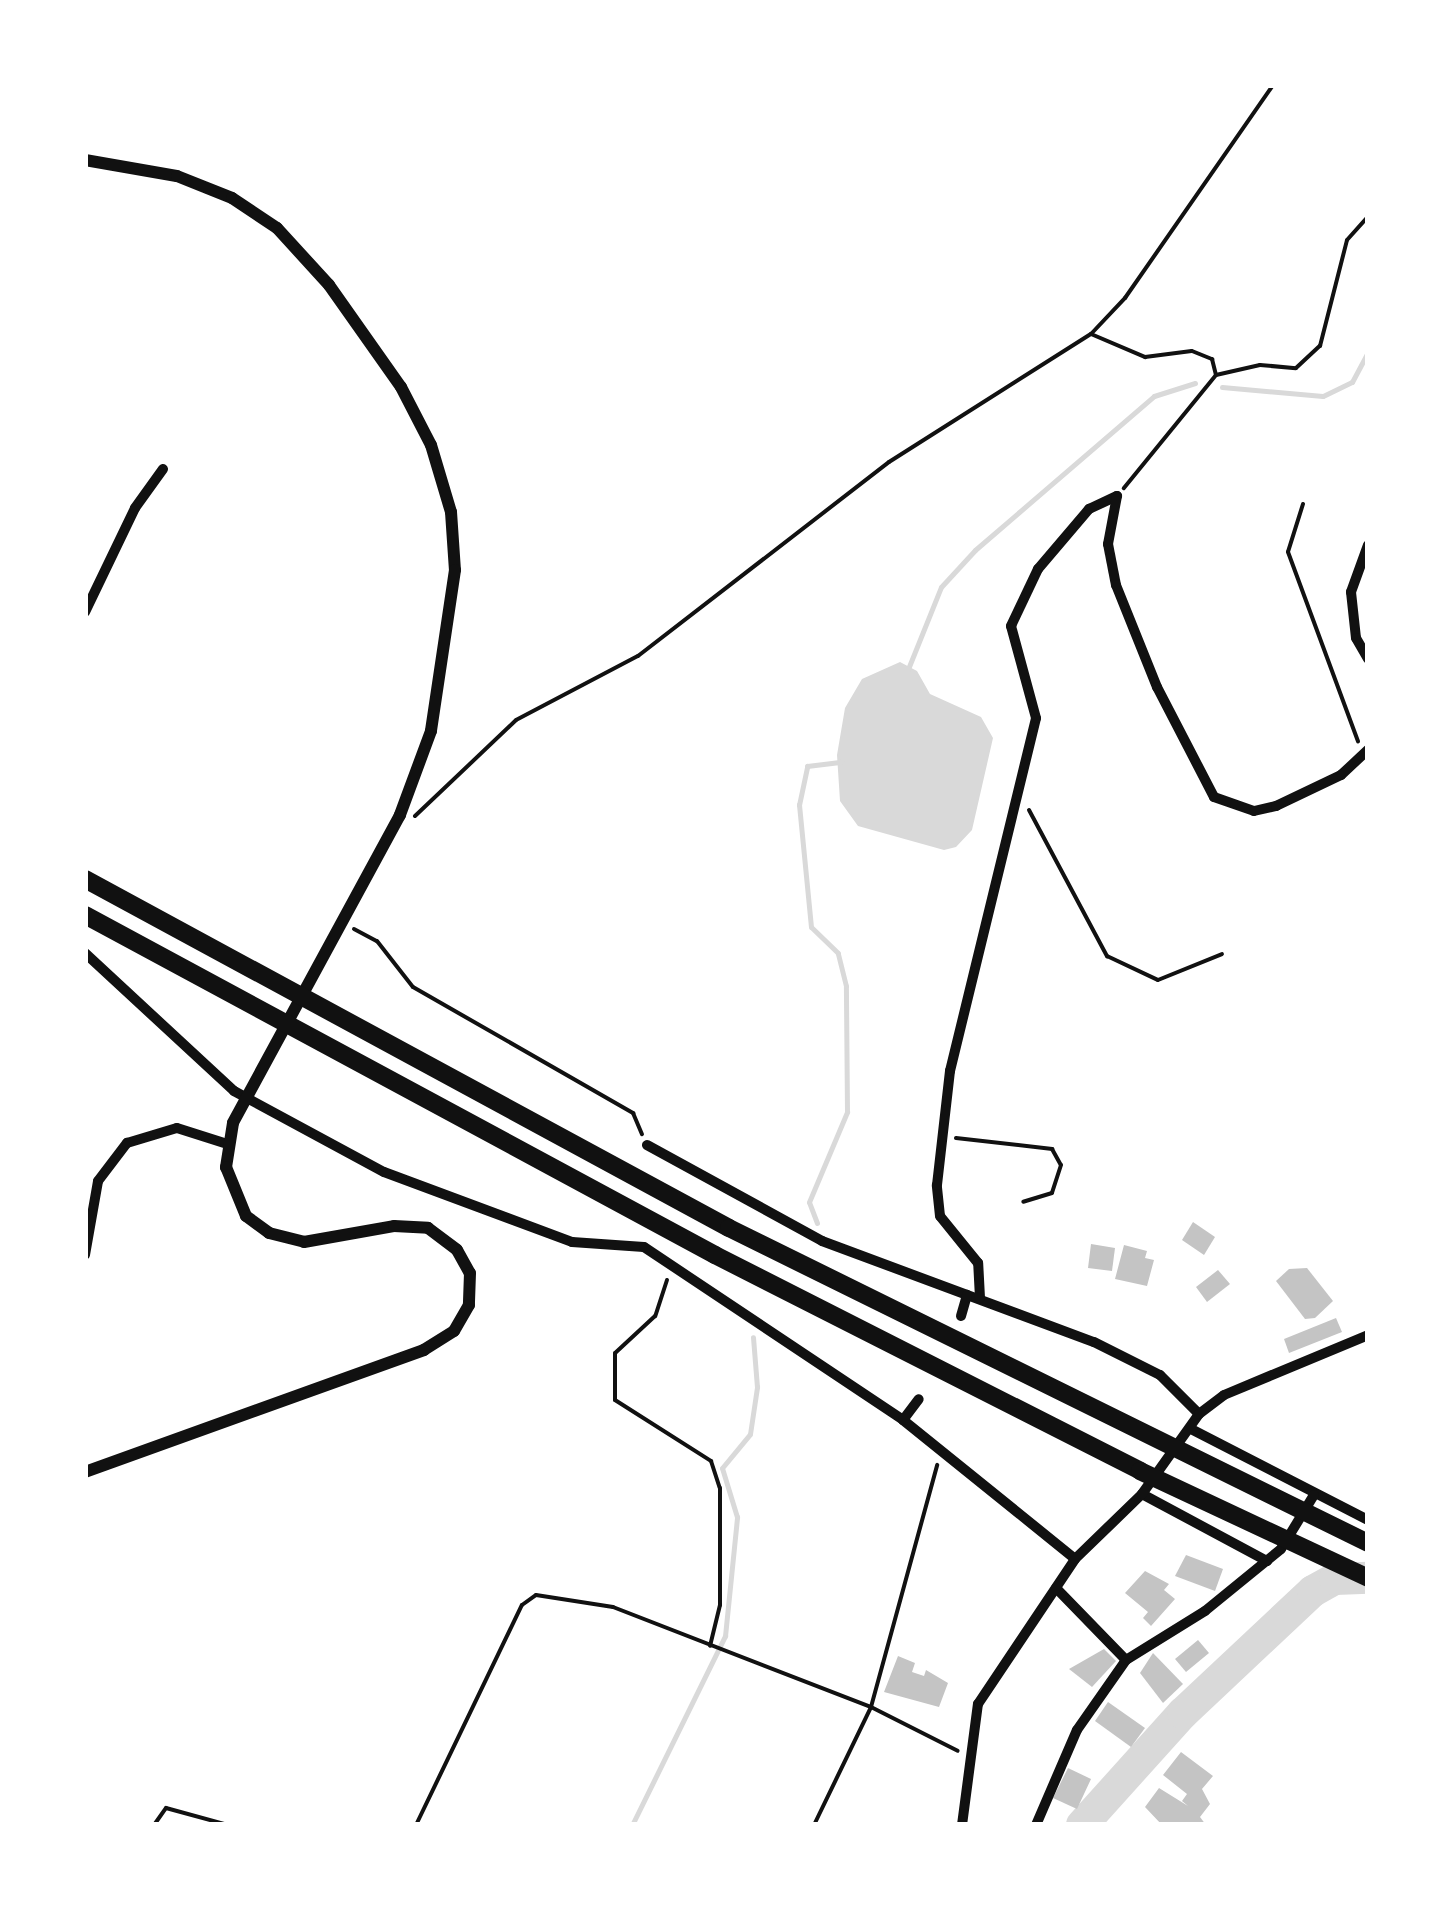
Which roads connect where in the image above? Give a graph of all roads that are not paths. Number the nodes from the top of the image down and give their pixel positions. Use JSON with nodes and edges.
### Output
{"nodes":[{"id":1,"x":85,"y":160,"type":"edge"},
{"id":2,"x":163,"y":469,"type":"dead end"},
{"id":3,"x":1368,"y":545,"type":"edge"},
{"id":4,"x":85,"y":612,"type":"edge"},
{"id":5,"x":1368,"y":660,"type":"edge"},
{"id":6,"x":1366,"y":752,"type":"edge"},
{"id":7,"x":85,"y":879,"type":"edge"},
{"id":8,"x":85,"y":914,"type":"edge"},
{"id":9,"x":85,"y":953,"type":"edge"},
{"id":10,"x":247,"y":1099,"type":"junction"},
{"id":11,"x":227,"y":1144,"type":"junction"},
{"id":12,"x":647,"y":1145,"type":"road end"},
{"id":13,"x":85,"y":1255,"type":"edge"},
{"id":14,"x":967,"y":1295,"type":"junction"},
{"id":15,"x":980,"y":1298,"type":"junction"},
{"id":16,"x":961,"y":1316,"type":"dead end"},
{"id":17,"x":1368,"y":1335,"type":"edge"},
{"id":18,"x":918,"y":1398,"type":"dead end"},
{"id":19,"x":1199,"y":1414,"type":"junction"},
{"id":20,"x":903,"y":1420,"type":"junction"},
{"id":21,"x":1191,"y":1428,"type":"junction"},
{"id":22,"x":85,"y":1472,"type":"edge"},
{"id":23,"x":1142,"y":1494,"type":"junction"},
{"id":24,"x":1314,"y":1495,"type":"junction"},
{"id":25,"x":1368,"y":1520,"type":"edge"},
{"id":26,"x":1368,"y":1543,"type":"edge"},
{"id":27,"x":1075,"y":1559,"type":"junction"},
{"id":28,"x":1267,"y":1561,"type":"junction"},
{"id":29,"x":1368,"y":1578,"type":"edge"},
{"id":30,"x":1056,"y":1588,"type":"junction"},
{"id":31,"x":1126,"y":1660,"type":"junction"},
{"id":32,"x":962,"y":1825,"type":"edge"},
{"id":33,"x":1036,"y":1825,"type":"edge"}],
"edges":[{"from":1,"to":10,"type":"street"},
{"from":2,"to":4,"type":"street"},
{"from":3,"to":5,"type":"street"},
{"from":6,"to":15,"type":"street"},
{"from":7,"to":26,"type":"highway"},
{"from":8,"to":29,"type":"highway"},
{"from":9,"to":10,"type":"street"},
{"from":10,"to":11,"type":"street"},
{"from":10,"to":20,"type":"street"},
{"from":11,"to":13,"type":"street"},
{"from":11,"to":22,"type":"street"},
{"from":12,"to":14,"type":"street"},
{"from":14,"to":15,"type":"street"},
{"from":14,"to":16,"type":"street"},
{"from":15,"to":19,"type":"street"},
{"from":17,"to":19,"type":"street"},
{"from":18,"to":20,"type":"street"},
{"from":19,"to":21,"type":"street"},
{"from":20,"to":27,"type":"street"},
{"from":21,"to":23,"type":"street"},
{"from":21,"to":24,"type":"street"},
{"from":23,"to":27,"type":"street"},
{"from":23,"to":28,"type":"street"},
{"from":24,"to":25,"type":"street"},
{"from":24,"to":28,"type":"street"},
{"from":27,"to":30,"type":"street"},
{"from":28,"to":31,"type":"street"},
{"from":30,"to":31,"type":"street"},
{"from":30,"to":32,"type":"street"},
{"from":31,"to":33,"type":"street"}]}
